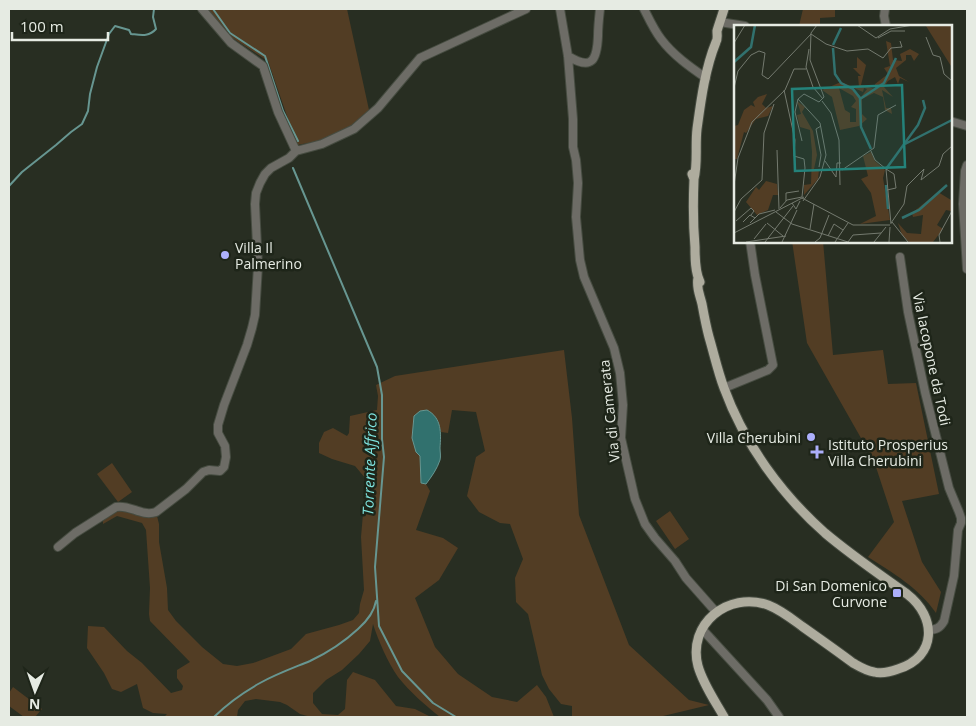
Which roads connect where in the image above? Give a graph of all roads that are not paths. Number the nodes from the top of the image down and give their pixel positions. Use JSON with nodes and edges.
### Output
{"nodes":[{"id":1,"x":202,"y":9,"type":"edge"},
{"id":2,"x":526,"y":9,"type":"edge"},
{"id":3,"x":560,"y":9,"type":"edge"},
{"id":4,"x":600,"y":9,"type":"edge"},
{"id":5,"x":644,"y":9,"type":"edge"},
{"id":6,"x":724,"y":9,"type":"edge"},
{"id":7,"x":886,"y":9,"type":"edge"},
{"id":8,"x":720,"y":22,"type":"junction"},
{"id":9,"x":739,"y":25,"type":"edge"},
{"id":10,"x":886,"y":25,"type":"edge"},
{"id":11,"x":568,"y":56,"type":"junction"},
{"id":12,"x":689,"y":66,"type":"junction"},
{"id":13,"x":708,"y":67,"type":"junction"},
{"id":14,"x":706,"y":78,"type":"junction"},
{"id":15,"x":951,"y":121,"type":"edge"},
{"id":16,"x":967,"y":126,"type":"edge"},
{"id":17,"x":296,"y":151,"type":"junction"},
{"id":18,"x":967,"y":165,"type":"edge"},
{"id":19,"x":750,"y":242,"type":"edge"},
{"id":20,"x":900,"y":257,"type":"dead end"},
{"id":21,"x":967,"y":270,"type":"edge"},
{"id":22,"x":724,"y":388,"type":"junction"},
{"id":23,"x":58,"y":547,"type":"dead end"},
{"id":24,"x":716,"y":612,"type":"junction"},
{"id":25,"x":702,"y":629,"type":"junction"},
{"id":26,"x":928,"y":630,"type":"junction"},
{"id":27,"x":724,"y":717,"type":"edge"},
{"id":28,"x":779,"y":717,"type":"edge"}],
"edges":[{"from":1,"to":17,"type":"street"},
{"from":2,"to":17,"type":"street"},
{"from":3,"to":11,"type":"street","name":"Via di Camerata"},
{"from":4,"to":11,"type":"street"},
{"from":5,"to":12,"type":"street"},
{"from":6,"to":8,"type":"main road"},
{"from":7,"to":10,"type":"street"},
{"from":8,"to":9,"type":"street"},
{"from":8,"to":13,"type":"main road"},
{"from":11,"to":24,"type":"street","name":"Via di Camerata"},
{"from":12,"to":13,"type":"street"},
{"from":12,"to":14,"type":"street"},
{"from":13,"to":14,"type":"main road"},
{"from":14,"to":22,"type":"main road"},
{"from":15,"to":16,"type":"street"},
{"from":17,"to":23,"type":"street"},
{"from":18,"to":21,"type":"street"},
{"from":19,"to":22,"type":"street"},
{"from":20,"to":26,"type":"street","name":"Via Iacopone da Todi"},
{"from":22,"to":26,"type":"main road"},
{"from":24,"to":25,"type":"main road"},
{"from":24,"to":26,"type":"main road"},
{"from":25,"to":27,"type":"main road"},
{"from":25,"to":28,"type":"street"}]}
